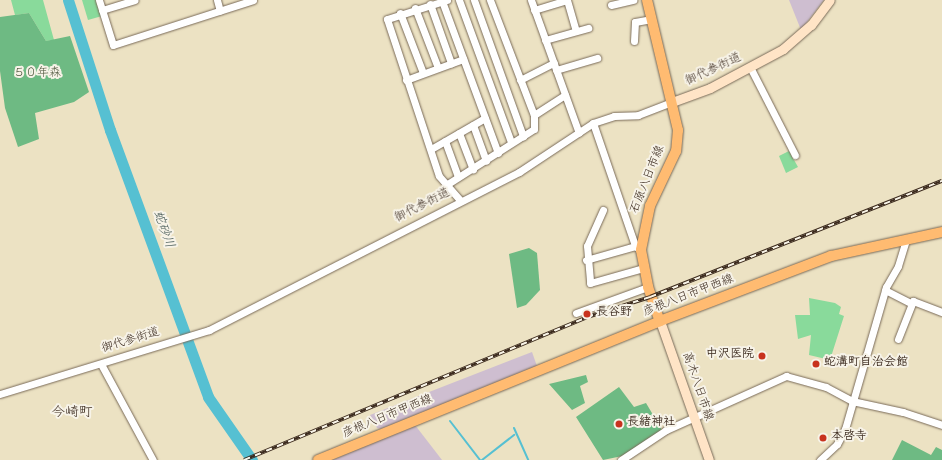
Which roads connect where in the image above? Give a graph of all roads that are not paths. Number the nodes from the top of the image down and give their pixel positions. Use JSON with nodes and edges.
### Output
{"nodes":[{"id":1,"x":99,"y":0,"type":"edge"},
{"id":2,"x":134,"y":0,"type":"edge"},
{"id":3,"x":216,"y":0,"type":"edge"},
{"id":4,"x":253,"y":0,"type":"edge"},
{"id":5,"x":445,"y":0,"type":"edge"},
{"id":6,"x":459,"y":0,"type":"edge"},
{"id":7,"x":474,"y":0,"type":"edge"},
{"id":8,"x":490,"y":0,"type":"edge"},
{"id":9,"x":531,"y":0,"type":"edge"},
{"id":10,"x":567,"y":0,"type":"edge"},
{"id":11,"x":633,"y":0,"type":"edge"},
{"id":12,"x":647,"y":0,"type":"edge"},
{"id":13,"x":830,"y":0,"type":"edge"},
{"id":14,"x":241,"y":2,"type":"edge"},
{"id":15,"x":430,"y":4,"type":"junction"},
{"id":16,"x":611,"y":5,"type":"dead end"},
{"id":17,"x":415,"y":8,"type":"junction"},
{"id":18,"x":102,"y":10,"type":"junction"},
{"id":19,"x":534,"y":10,"type":"junction"},
{"id":20,"x":220,"y":11,"type":"junction"},
{"id":21,"x":400,"y":13,"type":"junction"},
{"id":22,"x":652,"y":19,"type":"junction"},
{"id":23,"x":588,"y":28,"type":"dead end"},
{"id":24,"x":576,"y":31,"type":"junction"},
{"id":25,"x":546,"y":40,"type":"junction"},
{"id":26,"x":634,"y":41,"type":"dead end"},
{"id":27,"x":596,"y":58,"type":"dead end"},
{"id":28,"x":464,"y":59,"type":"junction"},
{"id":29,"x":451,"y":63,"type":"junction"},
{"id":30,"x":555,"y":67,"type":"junction"},
{"id":31,"x":750,"y":67,"type":"junction"},
{"id":32,"x":438,"y":68,"type":"junction"},
{"id":33,"x":423,"y":73,"type":"junction"},
{"id":34,"x":406,"y":80,"type":"junction"},
{"id":35,"x":520,"y":80,"type":"junction"},
{"id":36,"x":565,"y":95,"type":"junction"},
{"id":37,"x":672,"y":102,"type":"junction"},
{"id":38,"x":534,"y":115,"type":"junction"},
{"id":39,"x":485,"y":118,"type":"junction"},
{"id":40,"x":593,"y":123,"type":"junction"},
{"id":41,"x":473,"y":125,"type":"junction"},
{"id":42,"x":459,"y":133,"type":"junction"},
{"id":43,"x":579,"y":133,"type":"junction"},
{"id":44,"x":523,"y":136,"type":"junction"},
{"id":45,"x":445,"y":141,"type":"junction"},
{"id":46,"x":511,"y":142,"type":"junction"},
{"id":47,"x":431,"y":149,"type":"junction"},
{"id":48,"x":498,"y":153,"type":"junction"},
{"id":49,"x":795,"y":155,"type":"dead end"},
{"id":50,"x":486,"y":161,"type":"junction"},
{"id":51,"x":473,"y":169,"type":"junction"},
{"id":52,"x":458,"y":177,"type":"junction"},
{"id":53,"x":446,"y":185,"type":"junction"},
{"id":54,"x":461,"y":201,"type":"junction"},
{"id":55,"x":603,"y":210,"type":"dead end"},
{"id":56,"x":942,"y":232,"type":"edge"},
{"id":57,"x":906,"y":239,"type":"junction"},
{"id":58,"x":638,"y":248,"type":"junction"},
{"id":59,"x":586,"y":260,"type":"junction"},
{"id":60,"x":643,"y":268,"type":"junction"},
{"id":61,"x":648,"y":287,"type":"junction"},
{"id":62,"x":885,"y":290,"type":"junction"},
{"id":63,"x":912,"y":304,"type":"junction"},
{"id":64,"x":942,"y":312,"type":"edge"},
{"id":65,"x":576,"y":313,"type":"dead end"},
{"id":66,"x":660,"y":321,"type":"junction"},
{"id":67,"x":898,"y":339,"type":"dead end"},
{"id":68,"x":101,"y":364,"type":"junction"},
{"id":69,"x":0,"y":394,"type":"edge"},
{"id":70,"x":852,"y":401,"type":"junction"},
{"id":71,"x":694,"y":418,"type":"junction"},
{"id":72,"x":942,"y":425,"type":"edge"},
{"id":73,"x":153,"y":460,"type":"edge"},
{"id":74,"x":318,"y":460,"type":"edge"},
{"id":75,"x":621,"y":460,"type":"edge"},
{"id":76,"x":709,"y":460,"type":"edge"},
{"id":77,"x":820,"y":460,"type":"edge"}],
"edges":[{"from":1,"to":18,"type":"street"},
{"from":2,"to":18,"type":"street"},
{"from":3,"to":20,"type":"street"},
{"from":4,"to":14,"type":"street"},
{"from":5,"to":15,"type":"street"},
{"from":5,"to":28,"type":"street"},
{"from":6,"to":46,"type":"street"},
{"from":7,"to":44,"type":"street"},
{"from":8,"to":35,"type":"street"},
{"from":9,"to":19,"type":"street"},
{"from":10,"to":19,"type":"street"},
{"from":10,"to":24,"type":"street"},
{"from":11,"to":16,"type":"street"},
{"from":12,"to":22,"type":"main road","name":"石原八日市線"},
{"from":13,"to":31,"type":"street","name":"御代参街道"},
{"from":14,"to":20,"type":"street"},
{"from":15,"to":17,"type":"street"},
{"from":15,"to":29,"type":"street"},
{"from":17,"to":21,"type":"street"},
{"from":17,"to":32,"type":"street"},
{"from":18,"to":20,"type":"street"},
{"from":19,"to":25,"type":"street"},
{"from":21,"to":33,"type":"street"},
{"from":21,"to":34,"type":"street"},
{"from":22,"to":26,"type":"street"},
{"from":22,"to":37,"type":"main road","name":"石原八日市線"},
{"from":23,"to":24,"type":"street"},
{"from":24,"to":25,"type":"street"},
{"from":25,"to":30,"type":"street"},
{"from":27,"to":30,"type":"street"},
{"from":28,"to":29,"type":"street"},
{"from":28,"to":39,"type":"street"},
{"from":29,"to":32,"type":"street"},
{"from":30,"to":35,"type":"street"},
{"from":30,"to":36,"type":"street"},
{"from":31,"to":37,"type":"street","name":"御代参街道"},
{"from":31,"to":49,"type":"street"},
{"from":32,"to":33,"type":"street"},
{"from":33,"to":34,"type":"street"},
{"from":34,"to":47,"type":"street"},
{"from":35,"to":38,"type":"street"},
{"from":36,"to":38,"type":"street"},
{"from":36,"to":43,"type":"street"},
{"from":37,"to":40,"type":"street","name":"御代参街道"},
{"from":37,"to":58,"type":"main road","name":"石原八日市線"},
{"from":38,"to":44,"type":"street"},
{"from":39,"to":41,"type":"street"},
{"from":39,"to":48,"type":"street"},
{"from":40,"to":43,"type":"street","name":"御代参街道"},
{"from":40,"to":58,"type":"street"},
{"from":41,"to":42,"type":"street"},
{"from":41,"to":50,"type":"street"},
{"from":42,"to":45,"type":"street"},
{"from":42,"to":51,"type":"street"},
{"from":43,"to":54,"type":"street","name":"御代参街道"},
{"from":44,"to":46,"type":"street"},
{"from":45,"to":47,"type":"street"},
{"from":45,"to":52,"type":"street"},
{"from":46,"to":48,"type":"street"},
{"from":47,"to":53,"type":"street"},
{"from":48,"to":50,"type":"street"},
{"from":50,"to":51,"type":"street"},
{"from":51,"to":52,"type":"street"},
{"from":52,"to":53,"type":"street"},
{"from":53,"to":54,"type":"street"},
{"from":54,"to":68,"type":"street","name":"御代参街道"},
{"from":55,"to":59,"type":"street"},
{"from":56,"to":57,"type":"main road","name":"彦根八日市甲西線"},
{"from":57,"to":62,"type":"street"},
{"from":57,"to":66,"type":"main road","name":"彦根八日市甲西線"},
{"from":58,"to":59,"type":"street"},
{"from":58,"to":60,"type":"main road","name":"石原八日市線"},
{"from":59,"to":60,"type":"street"},
{"from":60,"to":61,"type":"main road","name":"石原八日市線"},
{"from":61,"to":65,"type":"street"},
{"from":61,"to":66,"type":"main road","name":"石原八日市線"},
{"from":62,"to":63,"type":"street"},
{"from":62,"to":70,"type":"street"},
{"from":63,"to":64,"type":"street"},
{"from":63,"to":67,"type":"street"},
{"from":66,"to":71,"type":"street","name":"高木八日市線"},
{"from":66,"to":74,"type":"main road","name":"彦根八日市甲西線"},
{"from":68,"to":69,"type":"street","name":"御代参街道"},
{"from":68,"to":73,"type":"street"},
{"from":70,"to":71,"type":"street"},
{"from":70,"to":72,"type":"street"},
{"from":70,"to":77,"type":"street"},
{"from":71,"to":75,"type":"street"},
{"from":71,"to":76,"type":"street","name":"高木八日市線"}]}
